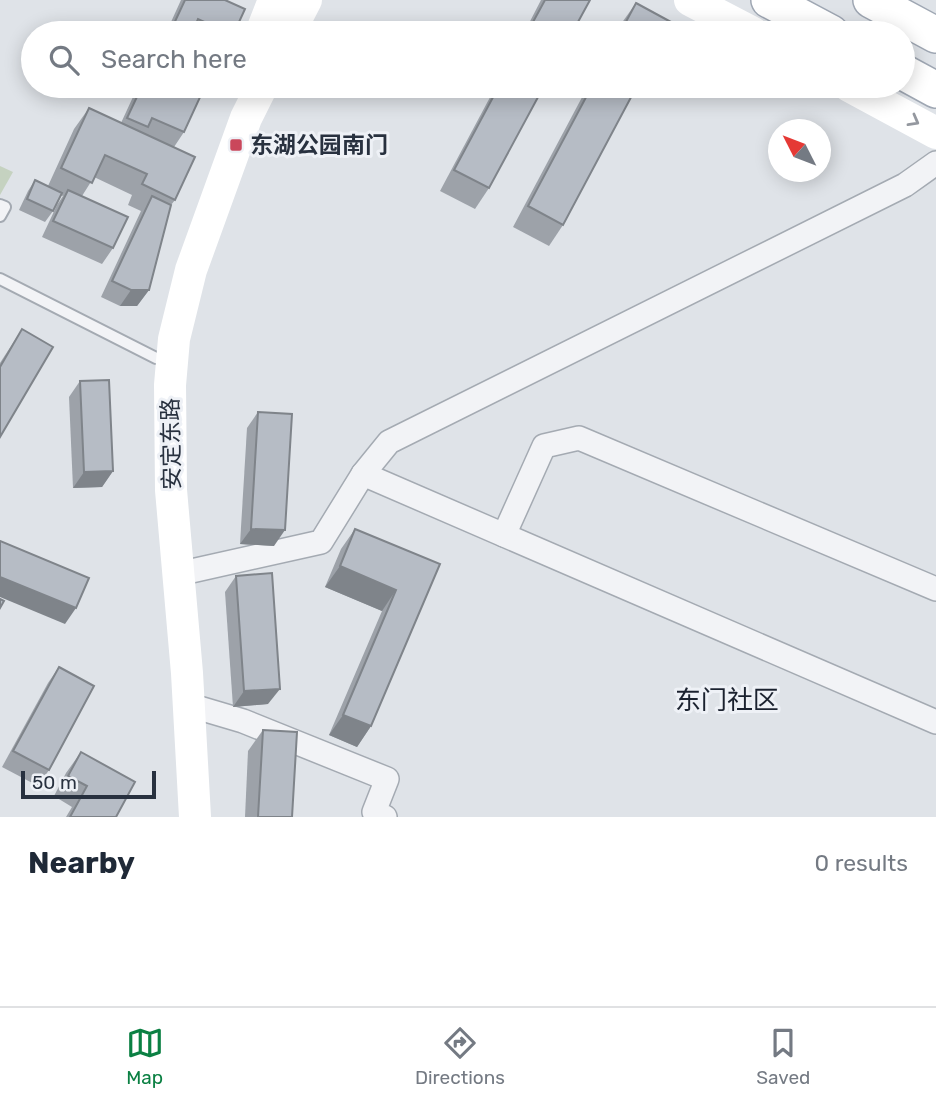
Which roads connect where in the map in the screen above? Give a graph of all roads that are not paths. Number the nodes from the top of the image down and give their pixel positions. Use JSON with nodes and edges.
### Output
{"nodes":[{"id":1,"x":274,"y":0,"type":"edge"},
{"id":2,"x":306,"y":0,"type":"edge"},
{"id":3,"x":690,"y":0,"type":"edge"},
{"id":4,"x":769,"y":0,"type":"edge"},
{"id":5,"x":871,"y":0,"type":"edge"},
{"id":6,"x":266,"y":21,"type":"edge"},
{"id":7,"x":295,"y":21,"type":"edge"},
{"id":8,"x":730,"y":21,"type":"edge"},
{"id":9,"x":808,"y":21,"type":"edge"},
{"id":10,"x":909,"y":21,"type":"edge"},
{"id":11,"x":915,"y":24,"type":"edge"},
{"id":12,"x":936,"y":36,"type":"edge"},
{"id":13,"x":915,"y":79,"type":"edge"},
{"id":14,"x":936,"y":90,"type":"edge"},
{"id":15,"x":237,"y":98,"type":"edge"},
{"id":16,"x":256,"y":98,"type":"edge"},
{"id":17,"x":871,"y":98,"type":"edge"},
{"id":18,"x":936,"y":133,"type":"edge"},
{"id":19,"x":936,"y":163,"type":"edge"},
{"id":20,"x":0,"y":205,"type":"edge"},
{"id":21,"x":0,"y":216,"type":"edge"},
{"id":22,"x":0,"y":279,"type":"edge"},
{"id":23,"x":156,"y":358,"type":"junction"},
{"id":24,"x":363,"y":474,"type":"junction"},
{"id":25,"x":503,"y":535,"type":"junction"},
{"id":26,"x":178,"y":574,"type":"junction"},
{"id":27,"x":936,"y":589,"type":"edge"},
{"id":28,"x":189,"y":705,"type":"junction"},
{"id":29,"x":936,"y":722,"type":"edge"},
{"id":30,"x":179,"y":817,"type":"edge"},
{"id":31,"x":195,"y":817,"type":"edge"},
{"id":32,"x":385,"y":817,"type":"edge"}],
"edges":[{"from":1,"to":6,"type":"main road"},
{"from":2,"to":7,"type":"main road"},
{"from":3,"to":8,"type":"main road"},
{"from":4,"to":9,"type":"main road"},
{"from":5,"to":10,"type":"main road"},
{"from":11,"to":12,"type":"main road"},
{"from":13,"to":14,"type":"main road"},
{"from":15,"to":23,"type":"main road","name":"安定东路"},
{"from":16,"to":26,"type":"main road","name":"安定东路"},
{"from":17,"to":18,"type":"main road","one_way":true},
{"from":19,"to":24,"type":"street"},
{"from":20,"to":21,"type":"lane"},
{"from":22,"to":23,"type":"lane"},
{"from":23,"to":30,"type":"main road","name":"安定东路"},
{"from":24,"to":25,"type":"street"},
{"from":24,"to":26,"type":"street"},
{"from":25,"to":27,"type":"street"},
{"from":25,"to":29,"type":"street"},
{"from":26,"to":28,"type":"main road","name":"安定东路"},
{"from":28,"to":31,"type":"main road","name":"安定东路"},
{"from":28,"to":32,"type":"street"}]}
